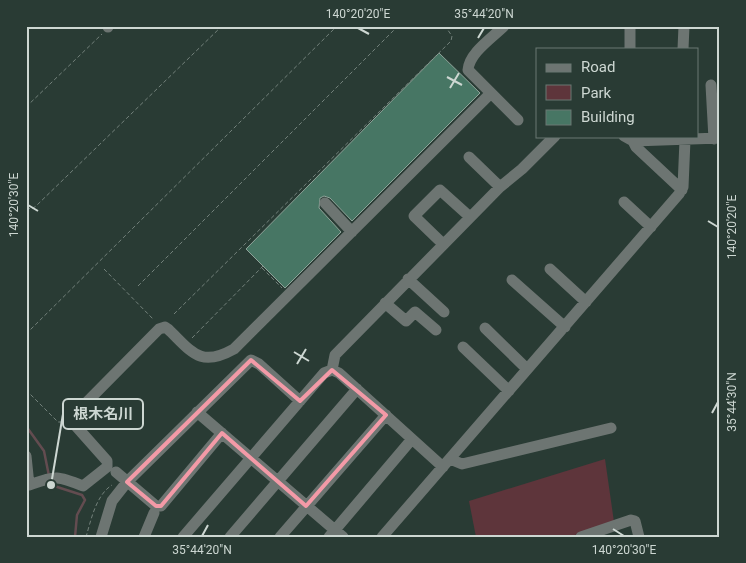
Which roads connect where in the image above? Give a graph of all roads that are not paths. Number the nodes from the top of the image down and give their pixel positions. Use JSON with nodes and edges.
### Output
{"nodes":[{"id":1,"x":504,"y":26,"type":"edge"},
{"id":2,"x":630,"y":26,"type":"edge"},
{"id":3,"x":684,"y":26,"type":"edge"},
{"id":4,"x":630,"y":48,"type":"edge"},
{"id":5,"x":683,"y":48,"type":"edge"},
{"id":6,"x":712,"y":85,"type":"dead end"},
{"id":7,"x":490,"y":94,"type":"junction"},
{"id":8,"x":518,"y":120,"type":"dead end"},
{"id":9,"x":553,"y":138,"type":"edge"},
{"id":10,"x":629,"y":138,"type":"edge"},
{"id":11,"x":717,"y":138,"type":"edge"},
{"id":12,"x":685,"y":140,"type":"junction"},
{"id":13,"x":469,"y":157,"type":"dead end"},
{"id":14,"x":501,"y":185,"type":"junction"},
{"id":15,"x":682,"y":190,"type":"junction"},
{"id":16,"x":624,"y":202,"type":"dead end"},
{"id":17,"x":325,"y":203,"type":"dead end"},
{"id":18,"x":470,"y":217,"type":"junction"},
{"id":19,"x":651,"y":227,"type":"junction"},
{"id":20,"x":352,"y":232,"type":"junction"},
{"id":21,"x":443,"y":244,"type":"junction"},
{"id":22,"x":550,"y":269,"type":"dead end"},
{"id":23,"x":408,"y":279,"type":"junction"},
{"id":24,"x":512,"y":280,"type":"dead end"},
{"id":25,"x":586,"y":302,"type":"junction"},
{"id":26,"x":386,"y":303,"type":"junction"},
{"id":27,"x":444,"y":312,"type":"dead end"},
{"id":28,"x":565,"y":327,"type":"junction"},
{"id":29,"x":485,"y":328,"type":"dead end"},
{"id":30,"x":436,"y":330,"type":"dead end"},
{"id":31,"x":463,"y":347,"type":"dead end"},
{"id":32,"x":332,"y":370,"type":"junction"},
{"id":33,"x":527,"y":370,"type":"junction"},
{"id":34,"x":357,"y":390,"type":"junction"},
{"id":35,"x":509,"y":391,"type":"junction"},
{"id":36,"x":300,"y":401,"type":"junction"},
{"id":37,"x":197,"y":412,"type":"junction"},
{"id":38,"x":386,"y":415,"type":"junction"},
{"id":39,"x":610,"y":428,"type":"dead end"},
{"id":40,"x":222,"y":433,"type":"junction"},
{"id":41,"x":412,"y":439,"type":"junction"},
{"id":42,"x":26,"y":456,"type":"edge"},
{"id":43,"x":250,"y":458,"type":"junction"},
{"id":44,"x":446,"y":463,"type":"junction"},
{"id":45,"x":116,"y":472,"type":"dead end"},
{"id":46,"x":127,"y":482,"type":"junction"},
{"id":47,"x":277,"y":482,"type":"junction"},
{"id":48,"x":306,"y":506,"type":"junction"},
{"id":49,"x":154,"y":513,"type":"dead end"},
{"id":50,"x":336,"y":534,"type":"edge"},
{"id":51,"x":101,"y":537,"type":"edge"},
{"id":52,"x":144,"y":537,"type":"edge"},
{"id":53,"x":182,"y":537,"type":"edge"},
{"id":54,"x":230,"y":537,"type":"edge"},
{"id":55,"x":280,"y":537,"type":"edge"},
{"id":56,"x":383,"y":537,"type":"edge"},
{"id":57,"x":581,"y":537,"type":"edge"},
{"id":58,"x":639,"y":537,"type":"edge"}],
"edges":[{"from":1,"to":7,"type":"street"},
{"from":2,"to":4,"type":"street"},
{"from":3,"to":5,"type":"street"},
{"from":6,"to":11,"type":"street"},
{"from":7,"to":8,"type":"street"},
{"from":7,"to":20,"type":"street"},
{"from":9,"to":14,"type":"street"},
{"from":10,"to":12,"type":"street"},
{"from":10,"to":15,"type":"street"},
{"from":11,"to":12,"type":"street"},
{"from":12,"to":15,"type":"street"},
{"from":13,"to":14,"type":"street"},
{"from":14,"to":18,"type":"street"},
{"from":15,"to":19,"type":"street"},
{"from":16,"to":19,"type":"street"},
{"from":17,"to":20,"type":"street"},
{"from":18,"to":21,"type":"street"},
{"from":18,"to":21,"type":"street"},
{"from":19,"to":25,"type":"street"},
{"from":20,"to":42,"type":"street"},
{"from":21,"to":23,"type":"street"},
{"from":22,"to":25,"type":"street"},
{"from":23,"to":26,"type":"street"},
{"from":23,"to":27,"type":"street"},
{"from":24,"to":28,"type":"street"},
{"from":25,"to":28,"type":"street"},
{"from":26,"to":30,"type":"street"},
{"from":26,"to":32,"type":"street"},
{"from":28,"to":33,"type":"street"},
{"from":29,"to":33,"type":"street"},
{"from":31,"to":35,"type":"street"},
{"from":32,"to":34,"type":"street"},
{"from":32,"to":36,"type":"street"},
{"from":33,"to":35,"type":"street"},
{"from":34,"to":38,"type":"street"},
{"from":34,"to":47,"type":"street"},
{"from":35,"to":44,"type":"street"},
{"from":36,"to":37,"type":"street"},
{"from":36,"to":43,"type":"street"},
{"from":37,"to":40,"type":"street"},
{"from":37,"to":46,"type":"street"},
{"from":38,"to":41,"type":"street"},
{"from":38,"to":48,"type":"street"},
{"from":39,"to":44,"type":"street"},
{"from":40,"to":43,"type":"street"},
{"from":40,"to":46,"type":"street"},
{"from":41,"to":44,"type":"street"},
{"from":41,"to":50,"type":"street"},
{"from":43,"to":47,"type":"street"},
{"from":43,"to":53,"type":"street"},
{"from":44,"to":56,"type":"street"},
{"from":45,"to":46,"type":"street"},
{"from":46,"to":51,"type":"street"},
{"from":47,"to":48,"type":"street"},
{"from":47,"to":54,"type":"street"},
{"from":48,"to":50,"type":"street"},
{"from":48,"to":55,"type":"street"},
{"from":49,"to":52,"type":"street"},
{"from":57,"to":58,"type":"street"}]}
